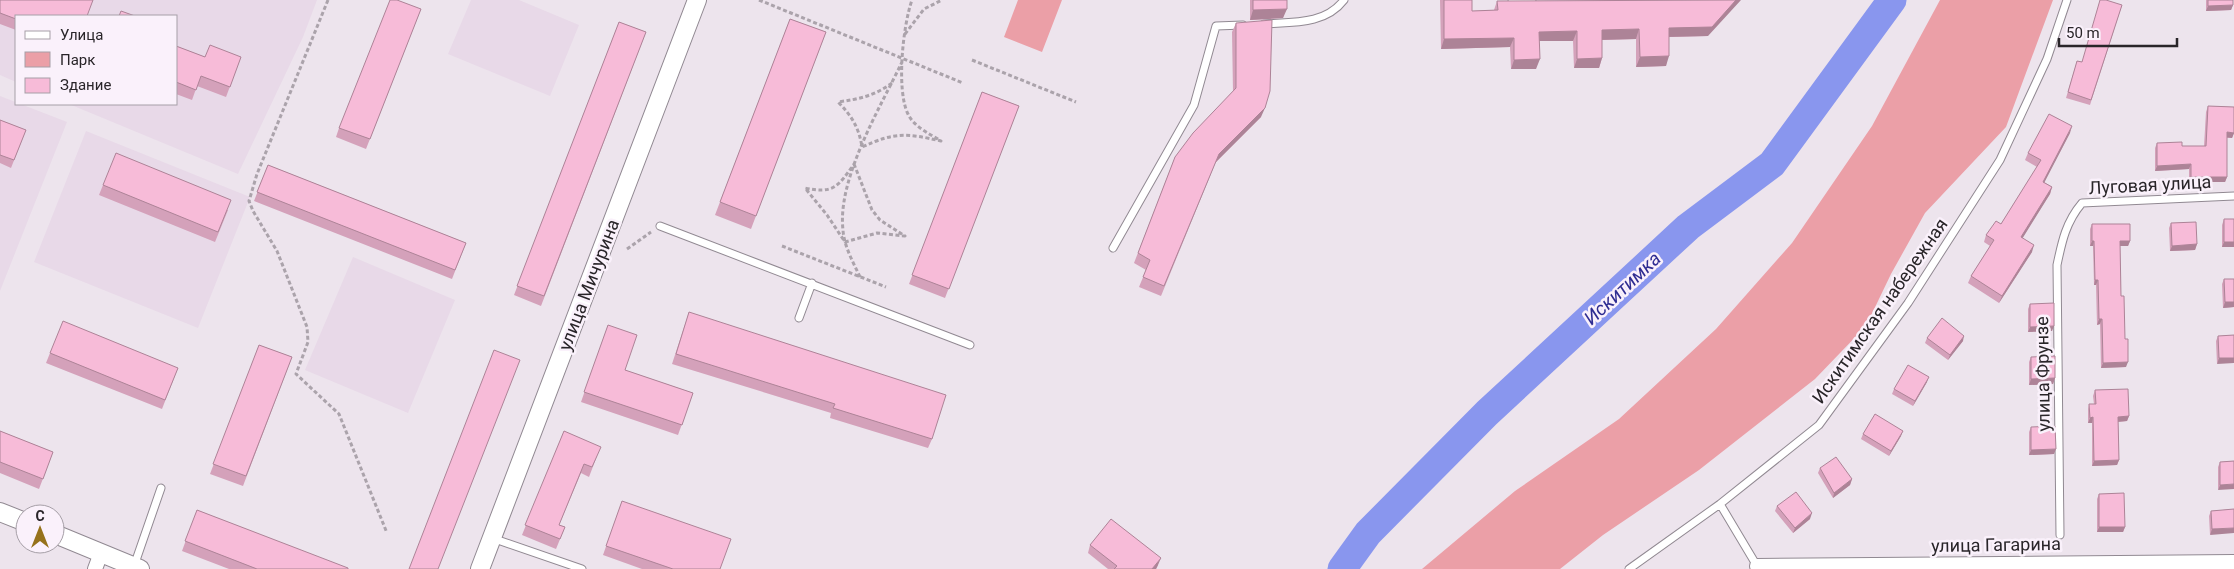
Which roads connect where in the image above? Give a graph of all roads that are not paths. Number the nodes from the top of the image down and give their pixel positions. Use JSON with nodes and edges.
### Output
{"nodes":[{"id":1,"x":697,"y":0,"type":"edge"},
{"id":2,"x":1344,"y":0,"type":"edge"},
{"id":3,"x":1512,"y":0,"type":"edge"},
{"id":4,"x":1541,"y":0,"type":"edge"},
{"id":5,"x":2067,"y":0,"type":"edge"},
{"id":6,"x":2234,"y":196,"type":"edge"},
{"id":7,"x":2072,"y":215,"type":"joint"},
{"id":8,"x":660,"y":226,"type":"road end"},
{"id":9,"x":1113,"y":248,"type":"dead end"},
{"id":10,"x":812,"y":283,"type":"junction"},
{"id":11,"x":800,"y":318,"type":"dead end"},
{"id":12,"x":970,"y":345,"type":"dead end"},
{"id":13,"x":161,"y":488,"type":"dead end"},
{"id":14,"x":1720,"y":504,"type":"junction"},
{"id":15,"x":0,"y":512,"type":"edge"},
{"id":16,"x":15,"y":518,"type":"edge"},
{"id":17,"x":2060,"y":535,"type":"dead end"},
{"id":18,"x":492,"y":538,"type":"junction"},
{"id":19,"x":65,"y":540,"type":"edge"},
{"id":20,"x":98,"y":561,"type":"edge"},
{"id":21,"x":2234,"y":562,"type":"edge"},
{"id":22,"x":1758,"y":566,"type":"joint"},
{"id":23,"x":137,"y":568,"type":"edge"},
{"id":24,"x":480,"y":569,"type":"edge"},
{"id":25,"x":582,"y":569,"type":"edge"},
{"id":26,"x":1629,"y":569,"type":"edge"}],
"edges":[{"from":1,"to":18,"type":"street","name":"улица Мичурина"},
{"from":2,"to":9,"type":"lane"},
{"from":3,"to":4,"type":"lane"},
{"from":5,"to":14,"type":"lane","name":"Искитимская набережная"},
{"from":6,"to":7,"type":"lane","name":"Луговая улица"},
{"from":7,"to":17,"type":"lane","name":"улица Фрунзе"},
{"from":8,"to":10,"type":"lane"},
{"from":10,"to":11,"type":"lane"},
{"from":10,"to":12,"type":"lane"},
{"from":13,"to":23,"type":"lane"},
{"from":14,"to":22,"type":"lane"},
{"from":14,"to":26,"type":"lane","name":"Искитимская набережная"},
{"from":15,"to":16,"type":"street"},
{"from":18,"to":24,"type":"street","name":"улица Мичурина"},
{"from":18,"to":25,"type":"lane"},
{"from":19,"to":20,"type":"street"},
{"from":20,"to":23,"type":"street"},
{"from":21,"to":22,"type":"street","name":"улица Гагарина"}]}
